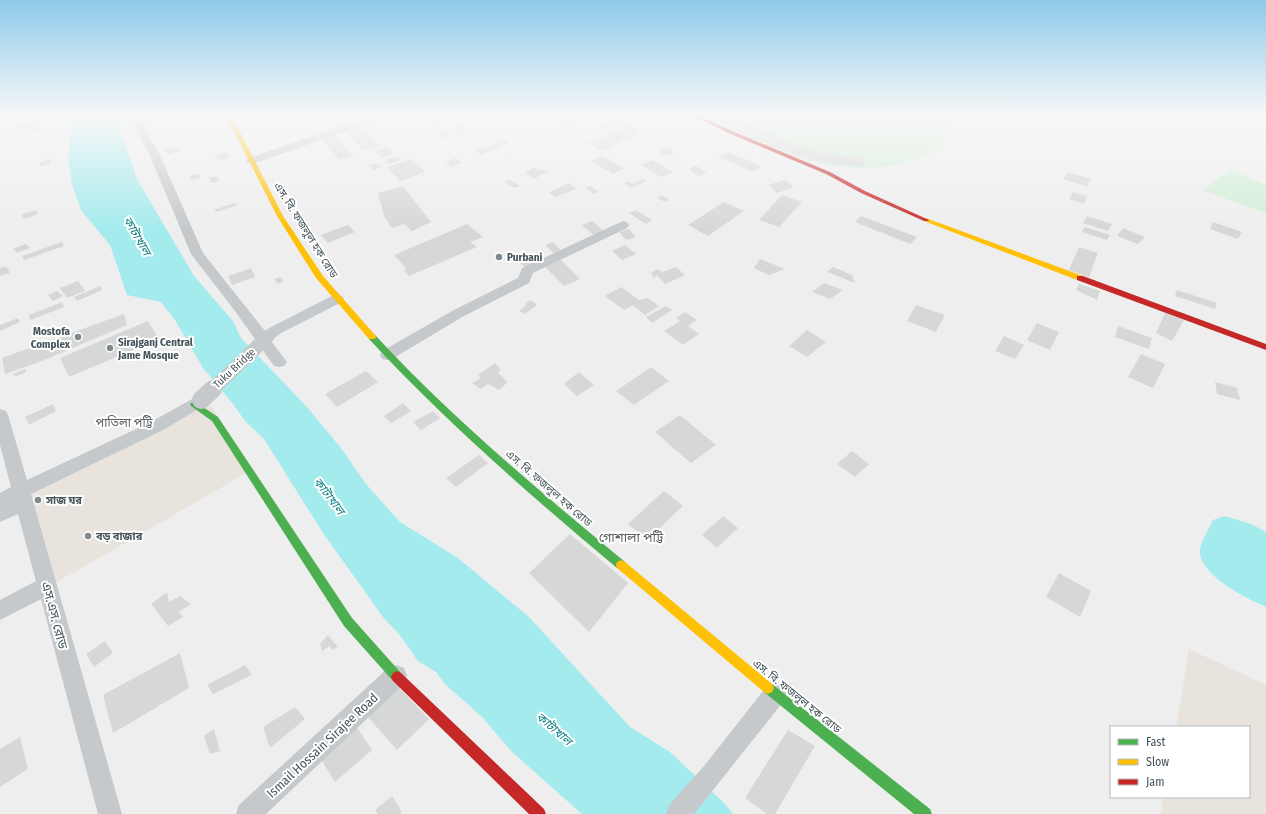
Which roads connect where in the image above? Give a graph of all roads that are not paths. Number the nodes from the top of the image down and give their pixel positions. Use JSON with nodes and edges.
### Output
{"nodes":[{"id":1,"x":154,"y":154,"type":"edge"},
{"id":2,"x":248,"y":154,"type":"edge"},
{"id":3,"x":272,"y":154,"type":"edge"},
{"id":4,"x":783,"y":154,"type":"edge"},
{"id":5,"x":251,"y":161,"type":"junction"},
{"id":6,"x":624,"y":225,"type":"dead end"},
{"id":7,"x":337,"y":299,"type":"junction"},
{"id":8,"x":1266,"y":347,"type":"edge"},
{"id":9,"x":387,"y":355,"type":"junction"},
{"id":10,"x":279,"y":362,"type":"dead end"},
{"id":11,"x":197,"y":402,"type":"junction"},
{"id":12,"x":0,"y":415,"type":"edge"},
{"id":13,"x":22,"y":497,"type":"junction"},
{"id":14,"x":0,"y":501,"type":"edge"},
{"id":15,"x":0,"y":514,"type":"edge"},
{"id":16,"x":47,"y":585,"type":"junction"},
{"id":17,"x":0,"y":610,"type":"edge"},
{"id":18,"x":396,"y":676,"type":"junction"},
{"id":19,"x":775,"y":694,"type":"junction"},
{"id":20,"x":110,"y":814,"type":"edge"},
{"id":21,"x":248,"y":814,"type":"edge"},
{"id":22,"x":539,"y":814,"type":"edge"},
{"id":23,"x":678,"y":814,"type":"edge"},
{"id":24,"x":925,"y":814,"type":"edge"}],
"edges":[{"from":1,"to":10,"type":"street"},
{"from":2,"to":5,"type":"street","name":"এস. বি. ফজলুল হক রোড"},
{"from":3,"to":5,"type":"street"},
{"from":4,"to":8,"type":"street"},
{"from":5,"to":7,"type":"street","name":"এস. বি. ফজলুল হক রোড"},
{"from":6,"to":9,"type":"street"},
{"from":7,"to":9,"type":"street","name":"এস. বি. ফজলুল হক রোড"},
{"from":7,"to":11,"type":"street","name":"Tuku Bridge","bridge":true},
{"from":9,"to":19,"type":"street","name":"এস. বি. ফজলুল হক রোড"},
{"from":11,"to":13,"type":"street","name":"Tuku Bridge"},
{"from":11,"to":18,"type":"street"},
{"from":12,"to":13,"type":"street","name":"এস.এস. রোড"},
{"from":13,"to":14,"type":"street"},
{"from":13,"to":15,"type":"street"},
{"from":13,"to":16,"type":"street","name":"এস.এস. রোড"},
{"from":16,"to":17,"type":"street"},
{"from":16,"to":20,"type":"street","name":"এস.এস. রোড"},
{"from":18,"to":21,"type":"street","name":"Ismail Hossain Sirajee Road"},
{"from":18,"to":22,"type":"street"},
{"from":19,"to":23,"type":"street"},
{"from":19,"to":24,"type":"street","name":"এস. বি. ফজলুল হক রোড"}]}
